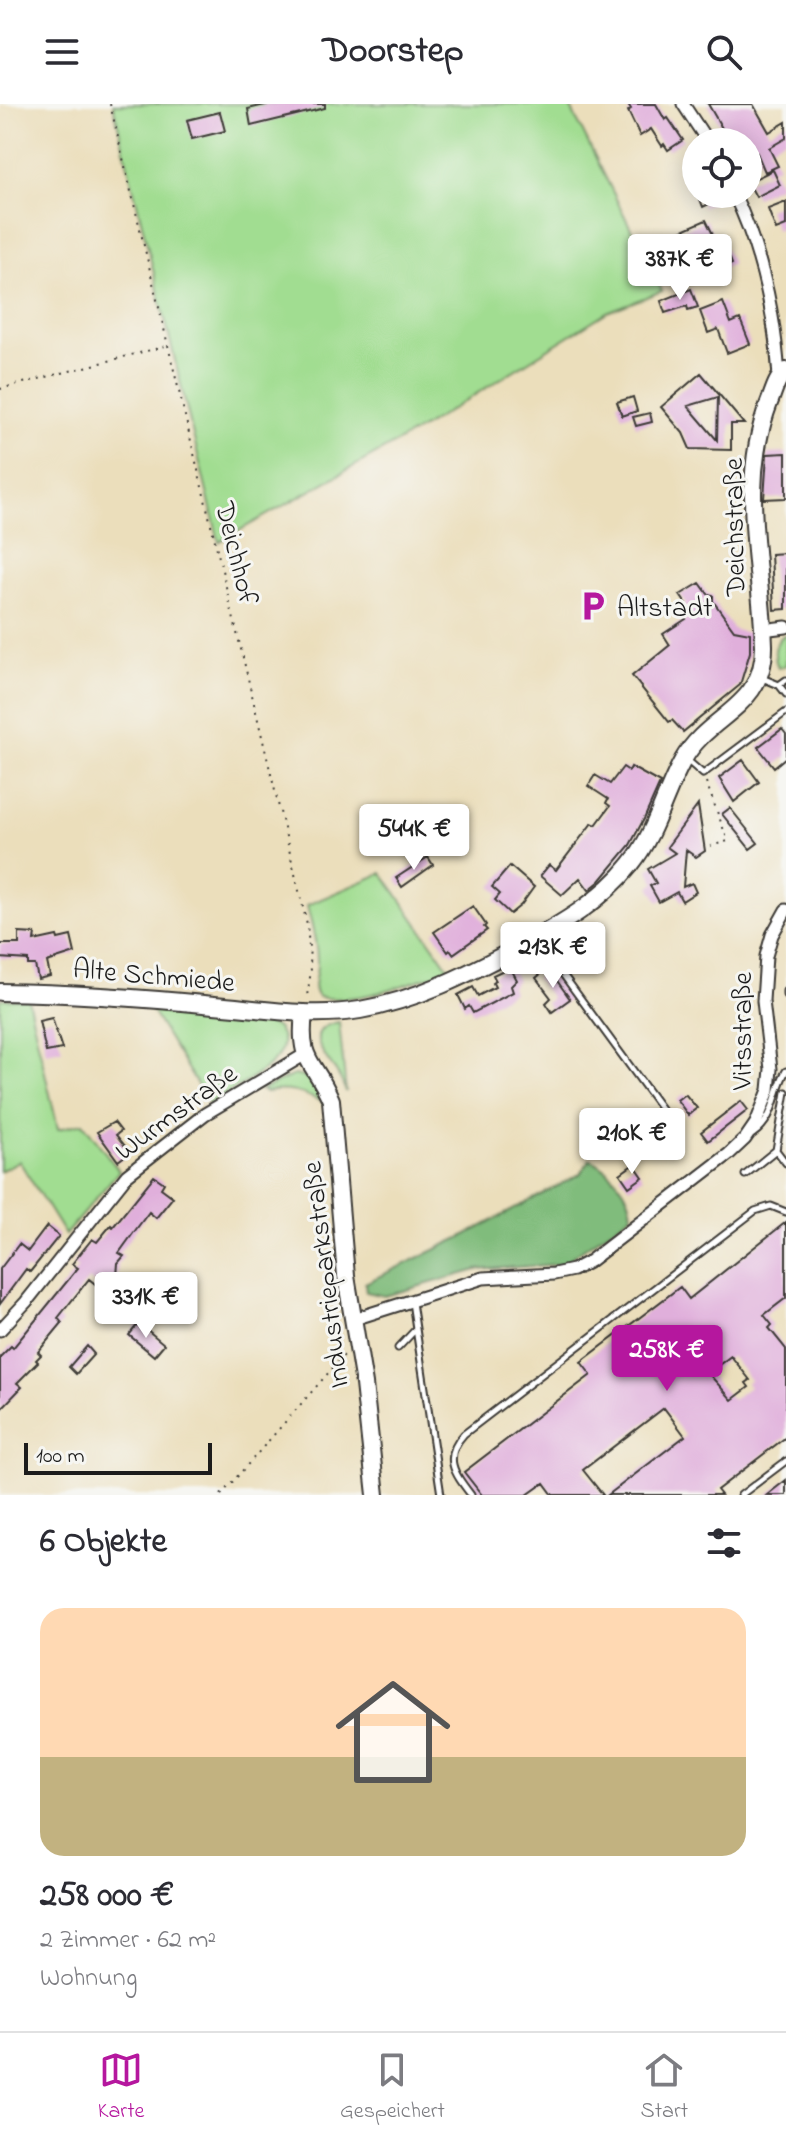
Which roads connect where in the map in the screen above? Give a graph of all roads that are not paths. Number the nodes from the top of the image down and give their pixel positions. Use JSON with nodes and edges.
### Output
{"nodes":[{"id":1,"x":683,"y":104,"type":"edge"},
{"id":2,"x":699,"y":128,"type":"edge"},
{"id":3,"x":739,"y":208,"type":"edge"},
{"id":4,"x":783,"y":374,"type":"edge"},
{"id":5,"x":786,"y":627,"type":"edge"},
{"id":6,"x":762,"y":630,"type":"junction"},
{"id":7,"x":761,"y":677,"type":"junction"},
{"id":8,"x":786,"y":680,"type":"edge"},
{"id":9,"x":779,"y":685,"type":"junction"},
{"id":10,"x":786,"y":694,"type":"edge"},
{"id":11,"x":786,"y":712,"type":"edge"},
{"id":12,"x":684,"y":758,"type":"junction"},
{"id":13,"x":786,"y":910,"type":"edge"},
{"id":14,"x":536,"y":938,"type":"junction"},
{"id":15,"x":0,"y":992,"type":"edge"},
{"id":16,"x":304,"y":1013,"type":"junction"},
{"id":17,"x":304,"y":1055,"type":"junction"},
{"id":18,"x":786,"y":1071,"type":"edge"},
{"id":19,"x":786,"y":1092,"type":"edge"},
{"id":20,"x":673,"y":1125,"type":"dead end"},
{"id":21,"x":745,"y":1139,"type":"junction"},
{"id":22,"x":776,"y":1150,"type":"junction"},
{"id":23,"x":786,"y":1163,"type":"edge"},
{"id":24,"x":745,"y":1175,"type":"dead end"},
{"id":25,"x":786,"y":1212,"type":"edge"},
{"id":26,"x":412,"y":1301,"type":"junction"},
{"id":27,"x":354,"y":1319,"type":"junction"},
{"id":28,"x":417,"y":1329,"type":"junction"},
{"id":29,"x":0,"y":1330,"type":"edge"},
{"id":30,"x":398,"y":1348,"type":"dead end"},
{"id":31,"x":786,"y":1461,"type":"edge"},
{"id":32,"x":376,"y":1495,"type":"edge"},
{"id":33,"x":441,"y":1495,"type":"edge"},
{"id":34,"x":471,"y":1495,"type":"edge"},
{"id":35,"x":741,"y":1495,"type":"edge"}],
"edges":[{"from":1,"to":2,"type":"street"},
{"from":3,"to":4,"type":"street","name":"Deichstraße"},
{"from":4,"to":6,"type":"street","name":"Deichstraße"},
{"from":5,"to":6,"type":"street"},
{"from":6,"to":7,"type":"street","name":"Deichstraße"},
{"from":7,"to":9,"type":"lane"},
{"from":7,"to":12,"type":"street"},
{"from":8,"to":9,"type":"lane"},
{"from":9,"to":10,"type":"lane"},
{"from":11,"to":12,"type":"lane"},
{"from":12,"to":14,"type":"street"},
{"from":13,"to":21,"type":"street","name":"Vitsstraße"},
{"from":14,"to":16,"type":"street"},
{"from":14,"to":20,"type":"lane"},
{"from":15,"to":16,"type":"street","name":"Alte Schmiede"},
{"from":16,"to":17,"type":"street"},
{"from":17,"to":27,"type":"street","name":"Industrieparkstraße"},
{"from":17,"to":29,"type":"street","name":"Wurmstraße"},
{"from":18,"to":21,"type":"lane"},
{"from":19,"to":22,"type":"lane"},
{"from":21,"to":26,"type":"street","name":"Vitsstraße"},
{"from":22,"to":23,"type":"lane"},
{"from":22,"to":24,"type":"lane"},
{"from":25,"to":34,"type":"lane"},
{"from":26,"to":27,"type":"street","name":"Vitsstraße"},
{"from":26,"to":28,"type":"lane"},
{"from":27,"to":32,"type":"street","name":"Industrieparkstraße"},
{"from":28,"to":30,"type":"lane"},
{"from":28,"to":33,"type":"lane"},
{"from":31,"to":35,"type":"lane"}]}
